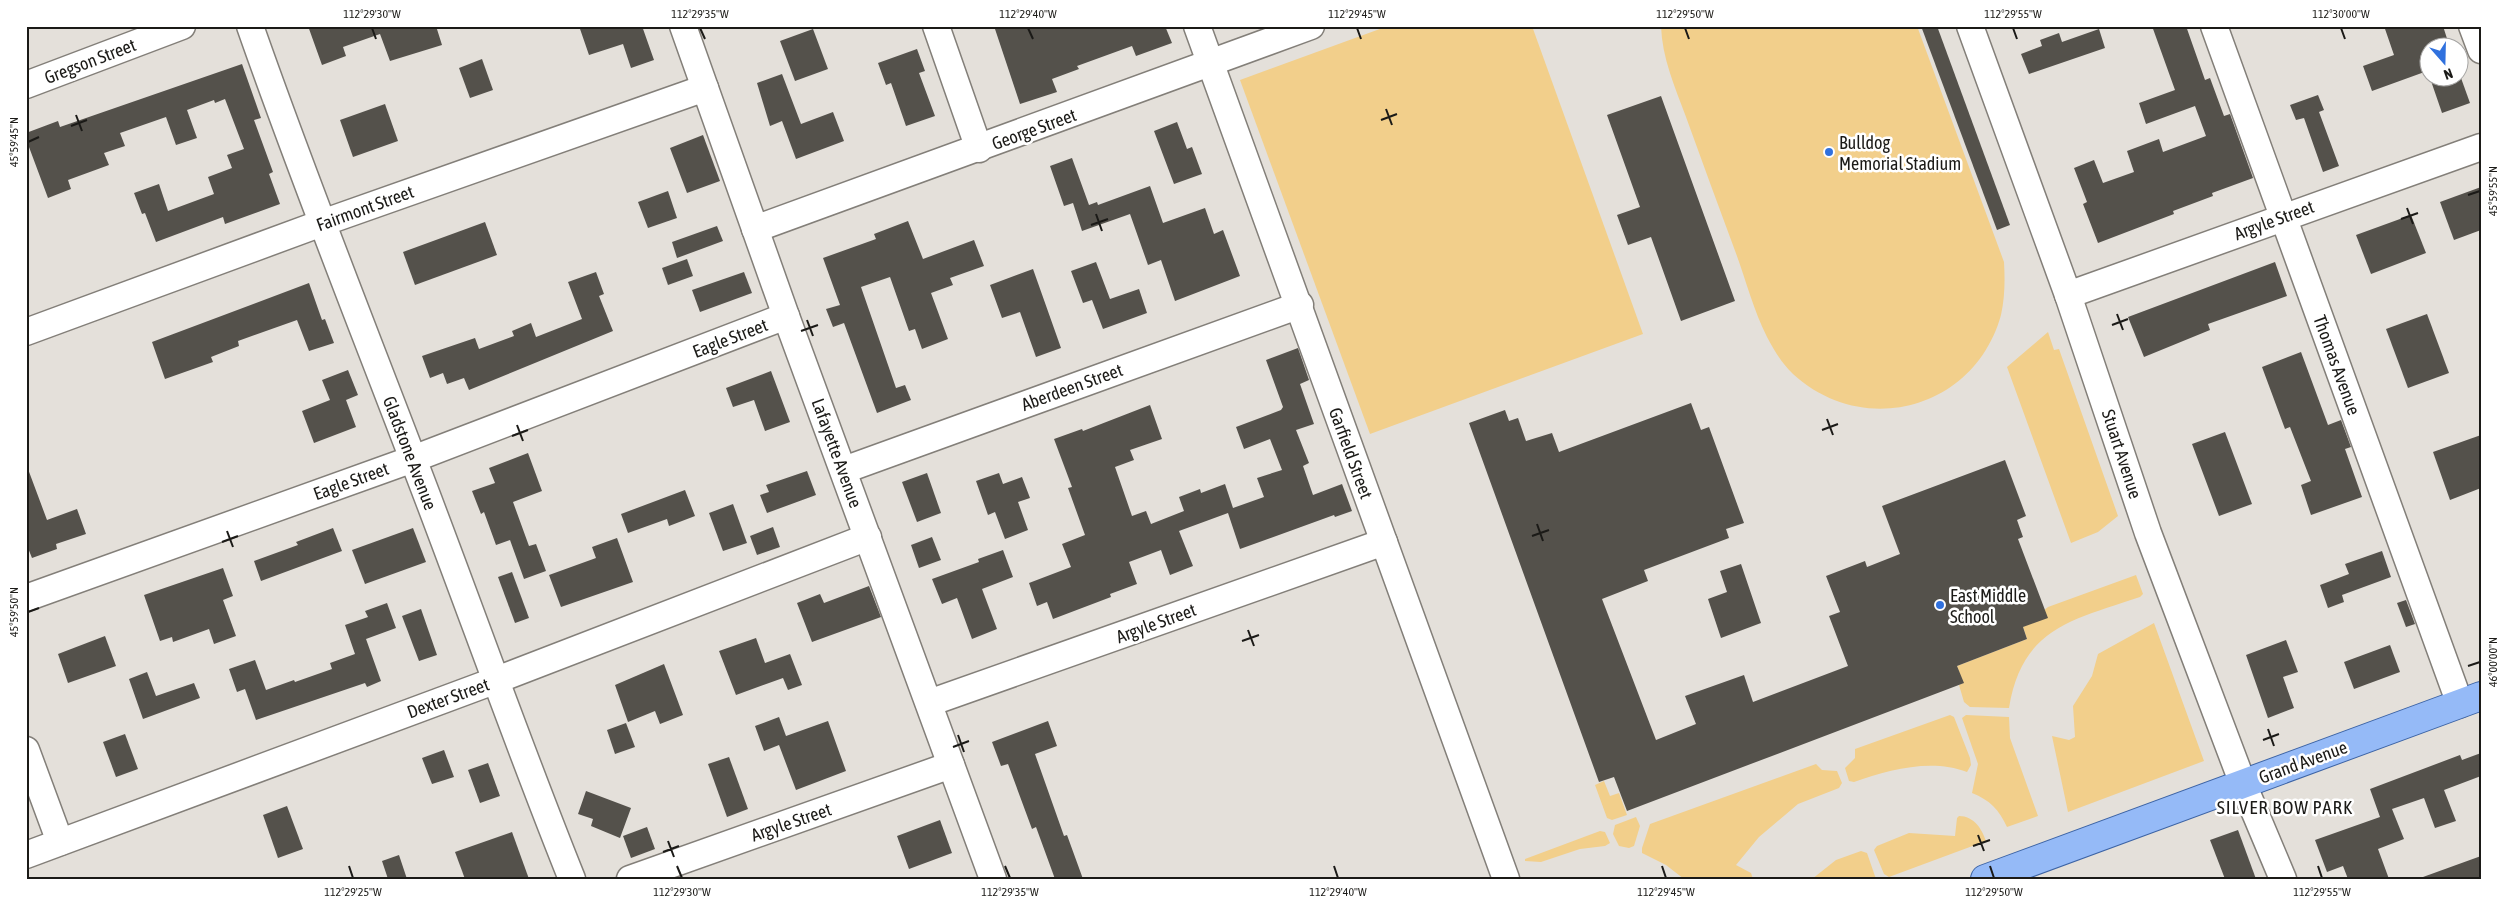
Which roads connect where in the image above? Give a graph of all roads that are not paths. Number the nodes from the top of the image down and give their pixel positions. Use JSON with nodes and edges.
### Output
{"nodes":[{"id":1,"x":182,"y":26,"type":"edge"},
{"id":2,"x":250,"y":26,"type":"edge"},
{"id":3,"x":683,"y":26,"type":"edge"},
{"id":4,"x":936,"y":26,"type":"edge"},
{"id":5,"x":1197,"y":26,"type":"edge"},
{"id":6,"x":1311,"y":26,"type":"edge"},
{"id":7,"x":1970,"y":26,"type":"edge"},
{"id":8,"x":2214,"y":26,"type":"edge"},
{"id":9,"x":2472,"y":26,"type":"edge"},
{"id":10,"x":2481,"y":50,"type":"edge"},
{"id":11,"x":1210,"y":63,"type":"junction"},
{"id":12,"x":26,"y":85,"type":"edge"},
{"id":13,"x":705,"y":88,"type":"junction"},
{"id":14,"x":2481,"y":147,"type":"edge"},
{"id":15,"x":979,"y":149,"type":"junction"},
{"id":16,"x":2283,"y":216,"type":"junction"},
{"id":17,"x":322,"y":223,"type":"junction"},
{"id":18,"x":755,"y":228,"type":"junction"},
{"id":19,"x":2068,"y":294,"type":"junction"},
{"id":20,"x":1300,"y":305,"type":"junction"},
{"id":21,"x":786,"y":316,"type":"junction"},
{"id":22,"x":26,"y":332,"type":"edge"},
{"id":23,"x":413,"y":459,"type":"junction"},
{"id":24,"x":844,"y":470,"type":"junction"},
{"id":25,"x":868,"y":537,"type":"junction"},
{"id":26,"x":1384,"y":542,"type":"junction"},
{"id":27,"x":26,"y":598,"type":"edge"},
{"id":28,"x":494,"y":681,"type":"junction"},
{"id":29,"x":2470,"y":700,"type":"edge"},
{"id":30,"x":929,"y":703,"type":"junction"},
{"id":31,"x":26,"y":750,"type":"edge"},
{"id":32,"x":951,"y":765,"type":"junction"},
{"id":33,"x":2242,"y":784,"type":"junction"},
{"id":34,"x":60,"y":842,"type":"junction"},
{"id":35,"x":26,"y":854,"type":"edge"},
{"id":36,"x":572,"y":879,"type":"edge"},
{"id":37,"x":630,"y":879,"type":"edge"},
{"id":38,"x":994,"y":879,"type":"edge"},
{"id":39,"x":1506,"y":879,"type":"edge"},
{"id":40,"x":1985,"y":879,"type":"edge"},
{"id":41,"x":2283,"y":879,"type":"edge"}],
"edges":[{"from":1,"to":12,"type":"street","name":"Gregson Street"},
{"from":2,"to":17,"type":"street","name":"Gladstone Avenue"},
{"from":3,"to":13,"type":"street","name":"Lafayette Avenue"},
{"from":4,"to":15,"type":"street"},
{"from":5,"to":11,"type":"street","name":"Garfield Street"},
{"from":6,"to":11,"type":"street","name":"George Street"},
{"from":7,"to":19,"type":"street","name":"Stuart Avenue"},
{"from":8,"to":16,"type":"street","name":"Thomas Avenue"},
{"from":9,"to":10,"type":"street"},
{"from":11,"to":15,"type":"street","name":"George Street"},
{"from":11,"to":20,"type":"street","name":"Garfield Street"},
{"from":13,"to":17,"type":"street","name":"Fairmont Street"},
{"from":13,"to":18,"type":"street","name":"Lafayette Avenue"},
{"from":14,"to":16,"type":"street","name":"Argyle Street"},
{"from":15,"to":18,"type":"street","name":"George Street"},
{"from":16,"to":19,"type":"street","name":"Argyle Street"},
{"from":16,"to":29,"type":"street","name":"Thomas Avenue"},
{"from":17,"to":22,"type":"street","name":"Fairmont Street"},
{"from":17,"to":23,"type":"street","name":"Gladstone Avenue"},
{"from":18,"to":21,"type":"street","name":"Lafayette Avenue"},
{"from":19,"to":33,"type":"street","name":"Stuart Avenue"},
{"from":20,"to":24,"type":"street","name":"Aberdeen Street"},
{"from":20,"to":26,"type":"street","name":"Garfield Street"},
{"from":21,"to":23,"type":"street","name":"Eagle Street"},
{"from":21,"to":24,"type":"street","name":"Lafayette Avenue"},
{"from":23,"to":27,"type":"street","name":"Eagle Street"},
{"from":23,"to":28,"type":"street","name":"Gladstone Avenue"},
{"from":24,"to":25,"type":"street","name":"Lafayette Avenue"},
{"from":25,"to":28,"type":"street","name":"Dexter Street"},
{"from":25,"to":30,"type":"street","name":"Lafayette Avenue"},
{"from":26,"to":30,"type":"street","name":"Argyle Street"},
{"from":26,"to":39,"type":"street","name":"Garfield Street"},
{"from":28,"to":34,"type":"street","name":"Dexter Street"},
{"from":28,"to":36,"type":"street","name":"Gladstone Avenue"},
{"from":29,"to":33,"type":"main road","name":"Grand Avenue"},
{"from":30,"to":32,"type":"street","name":"Lafayette Avenue"},
{"from":31,"to":34,"type":"street"},
{"from":32,"to":37,"type":"street","name":"Argyle Street"},
{"from":32,"to":38,"type":"street","name":"Lafayette Avenue"},
{"from":33,"to":40,"type":"main road","name":"Grand Avenue"},
{"from":33,"to":41,"type":"street","name":"Stuart Avenue"},
{"from":34,"to":35,"type":"street","name":"Dexter Street"}]}
